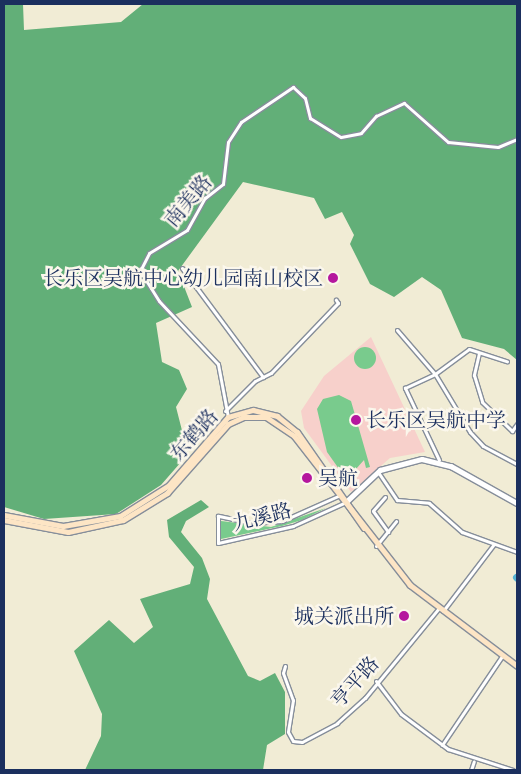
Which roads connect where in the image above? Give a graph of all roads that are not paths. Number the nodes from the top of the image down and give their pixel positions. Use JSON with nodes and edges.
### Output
{"nodes":[{"id":1,"x":517,"y":139,"type":"edge"},
{"id":2,"x":182,"y":268,"type":"dead end"},
{"id":3,"x":336,"y":300,"type":"dead end"},
{"id":4,"x":398,"y":330,"type":"dead end"},
{"id":5,"x":479,"y":353,"type":"junction"},
{"id":6,"x":508,"y":362,"type":"dead end"},
{"id":7,"x":435,"y":374,"type":"junction"},
{"id":8,"x":263,"y":377,"type":"junction"},
{"id":9,"x":225,"y":411,"type":"junction"},
{"id":10,"x":228,"y":417,"type":"junction"},
{"id":11,"x":517,"y":424,"type":"edge"},
{"id":12,"x":439,"y":460,"type":"junction"},
{"id":13,"x":517,"y":464,"type":"edge"},
{"id":14,"x":378,"y":472,"type":"junction"},
{"id":15,"x":338,"y":496,"type":"junction"},
{"id":16,"x":385,"y":496,"type":"dead end"},
{"id":17,"x":346,"y":502,"type":"junction"},
{"id":18,"x":517,"y":503,"type":"edge"},
{"id":19,"x":4,"y":515,"type":"edge"},
{"id":20,"x":4,"y":520,"type":"edge"},
{"id":21,"x":396,"y":521,"type":"dead end"},
{"id":22,"x":388,"y":532,"type":"junction"},
{"id":23,"x":494,"y":544,"type":"junction"},
{"id":24,"x":376,"y":546,"type":"junction"},
{"id":25,"x":517,"y":552,"type":"edge"},
{"id":26,"x":441,"y":610,"type":"junction"},
{"id":27,"x":502,"y":656,"type":"junction"},
{"id":28,"x":285,"y":666,"type":"dead end"},
{"id":29,"x":517,"y":666,"type":"edge"},
{"id":30,"x":376,"y":681,"type":"junction"},
{"id":31,"x":442,"y":745,"type":"junction"},
{"id":32,"x":474,"y":761,"type":"junction"},
{"id":33,"x":471,"y":770,"type":"edge"},
{"id":34,"x":513,"y":770,"type":"edge"}],
"edges":[{"from":1,"to":9,"type":"street","name":"南美路"},
{"from":2,"to":8,"type":"street"},
{"from":3,"to":8,"type":"street"},
{"from":4,"to":7,"type":"street"},
{"from":5,"to":6,"type":"street"},
{"from":5,"to":7,"type":"street"},
{"from":5,"to":11,"type":"street"},
{"from":7,"to":12,"type":"street"},
{"from":7,"to":13,"type":"street"},
{"from":8,"to":9,"type":"street"},
{"from":9,"to":10,"type":"street","name":"南美路"},
{"from":10,"to":17,"type":"main road","name":"东鹤路"},
{"from":10,"to":19,"type":"main road","name":"东鹤路"},
{"from":12,"to":14,"type":"street"},
{"from":12,"to":18,"type":"street"},
{"from":14,"to":17,"type":"street"},
{"from":14,"to":23,"type":"street"},
{"from":15,"to":17,"type":"main road","name":"东鹤路"},
{"from":15,"to":17,"type":"street","name":"九溪路"},
{"from":15,"to":20,"type":"main road","name":"东鹤路"},
{"from":16,"to":22,"type":"street"},
{"from":17,"to":24,"type":"main road","name":"东鹤路"},
{"from":21,"to":22,"type":"street"},
{"from":22,"to":24,"type":"street"},
{"from":23,"to":25,"type":"street"},
{"from":23,"to":26,"type":"street","name":"亨平路"},
{"from":24,"to":26,"type":"main road","name":"东鹤路"},
{"from":26,"to":27,"type":"main road","name":"东鹤路"},
{"from":26,"to":30,"type":"street","name":"亨平路"},
{"from":27,"to":29,"type":"main road","name":"东鹤路"},
{"from":27,"to":31,"type":"street"},
{"from":28,"to":30,"type":"street","name":"亨平路"},
{"from":30,"to":31,"type":"street"},
{"from":31,"to":32,"type":"street"},
{"from":32,"to":33,"type":"street"},
{"from":32,"to":34,"type":"street"}]}
